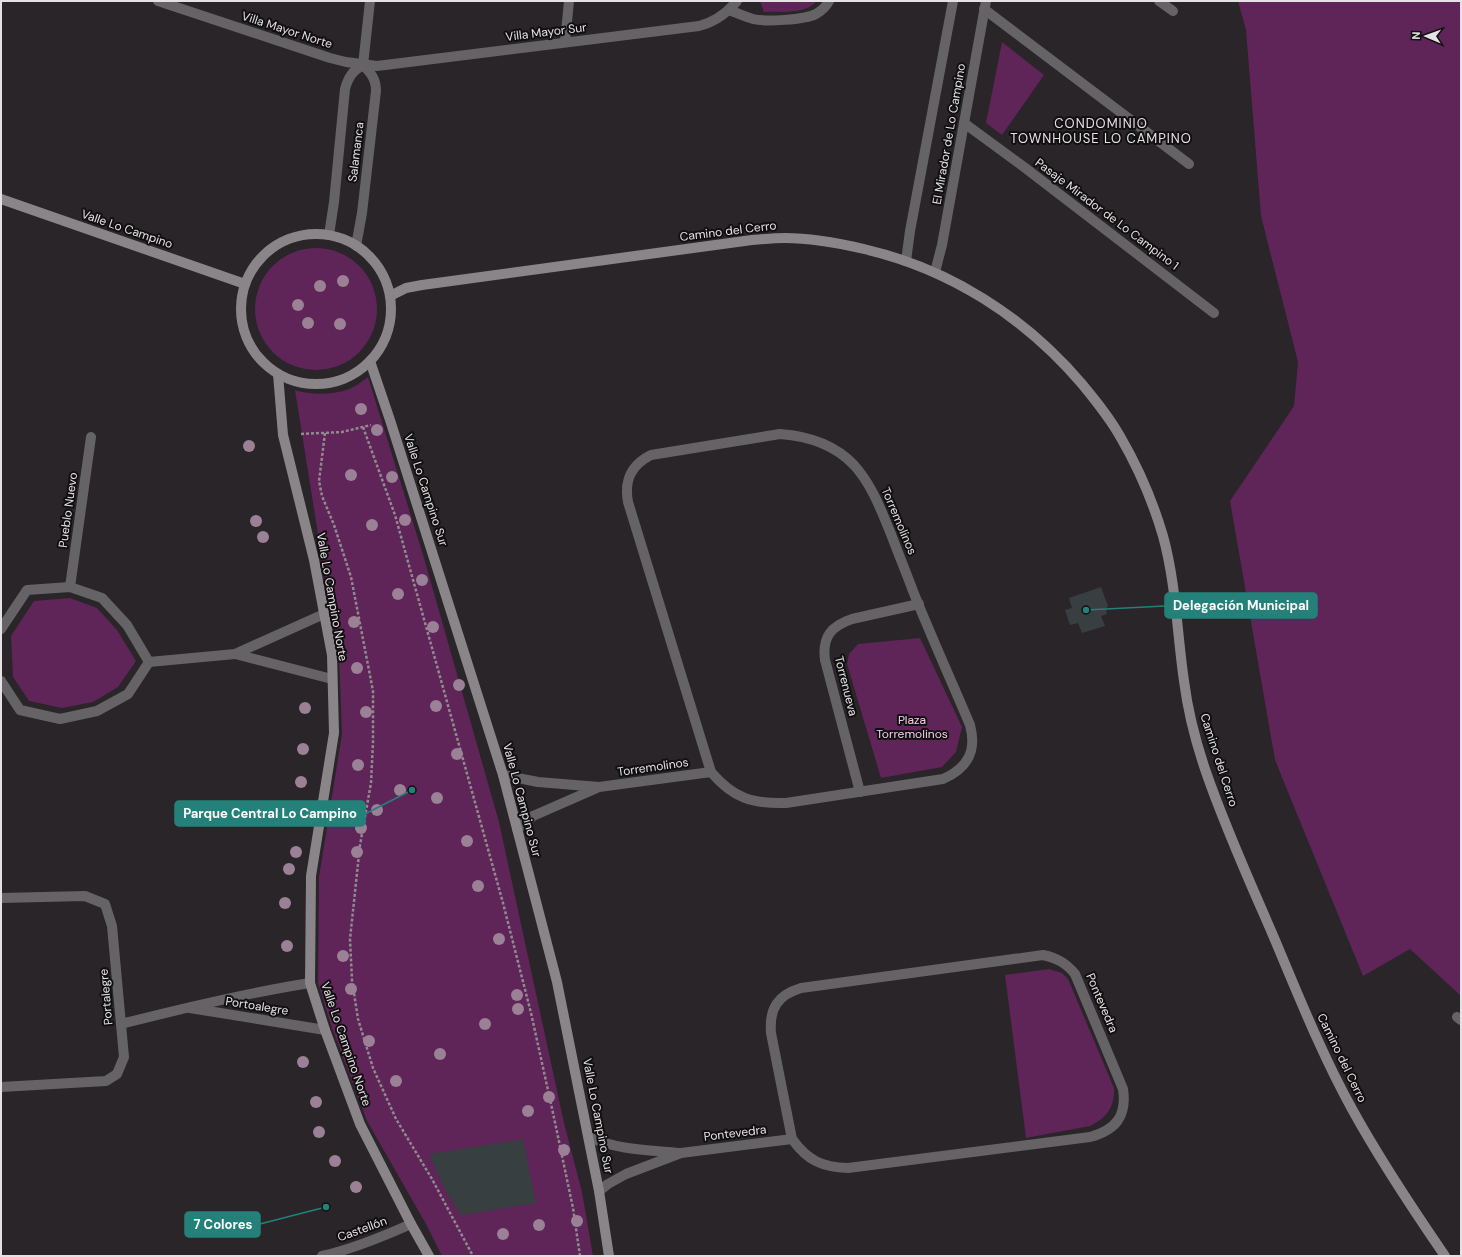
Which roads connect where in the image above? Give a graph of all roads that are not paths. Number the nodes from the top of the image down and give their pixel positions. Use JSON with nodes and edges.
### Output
{"nodes":[{"id":1,"x":158,"y":1,"type":"edge"},
{"id":2,"x":370,"y":1,"type":"edge"},
{"id":3,"x":569,"y":1,"type":"edge"},
{"id":4,"x":737,"y":1,"type":"edge"},
{"id":5,"x":829,"y":1,"type":"edge"},
{"id":6,"x":953,"y":1,"type":"edge"},
{"id":7,"x":1159,"y":1,"type":"edge"},
{"id":8,"x":171,"y":3,"type":"edge"},
{"id":9,"x":985,"y":5,"type":"edge"},
{"id":10,"x":729,"y":10,"type":"junction"},
{"id":11,"x":1173,"y":11,"type":"dead end"},
{"id":12,"x":565,"y":42,"type":"junction"},
{"id":13,"x":363,"y":65,"type":"junction"},
{"id":14,"x":964,"y":123,"type":"junction"},
{"id":15,"x":1189,"y":164,"type":"dead end"},
{"id":16,"x":1,"y":199,"type":"edge"},
{"id":17,"x":329,"y":235,"type":"junction"},
{"id":18,"x":356,"y":246,"type":"junction"},
{"id":19,"x":906,"y":261,"type":"junction"},
{"id":20,"x":935,"y":272,"type":"junction"},
{"id":21,"x":245,"y":284,"type":"junction"},
{"id":22,"x":390,"y":296,"type":"junction"},
{"id":23,"x":1214,"y":312,"type":"dead end"},
{"id":24,"x":370,"y":361,"type":"junction"},
{"id":25,"x":278,"y":374,"type":"junction"},
{"id":26,"x":92,"y":437,"type":"dead end"},
{"id":27,"x":70,"y":587,"type":"junction"},
{"id":28,"x":918,"y":604,"type":"junction"},
{"id":29,"x":324,"y":614,"type":"junction"},
{"id":30,"x":1,"y":629,"type":"edge"},
{"id":31,"x":234,"y":654,"type":"junction"},
{"id":32,"x":149,"y":662,"type":"junction"},
{"id":33,"x":332,"y":679,"type":"junction"},
{"id":34,"x":1,"y":681,"type":"edge"},
{"id":35,"x":710,"y":772,"type":"junction"},
{"id":36,"x":503,"y":775,"type":"junction"},
{"id":37,"x":598,"y":787,"type":"junction"},
{"id":38,"x":860,"y":792,"type":"junction"},
{"id":39,"x":517,"y":829,"type":"junction"},
{"id":40,"x":1,"y":898,"type":"edge"},
{"id":41,"x":310,"y":983,"type":"junction"},
{"id":42,"x":184,"y":1008,"type":"junction"},
{"id":43,"x":121,"y":1024,"type":"junction"},
{"id":44,"x":325,"y":1030,"type":"junction"},
{"id":45,"x":1,"y":1086,"type":"edge"},
{"id":46,"x":589,"y":1136,"type":"junction"},
{"id":47,"x":792,"y":1139,"type":"junction"},
{"id":48,"x":681,"y":1153,"type":"junction"},
{"id":49,"x":599,"y":1191,"type":"junction"},
{"id":50,"x":411,"y":1224,"type":"junction"},
{"id":51,"x":322,"y":1256,"type":"edge"},
{"id":52,"x":429,"y":1256,"type":"edge"},
{"id":53,"x":609,"y":1256,"type":"edge"},
{"id":54,"x":1445,"y":1256,"type":"edge"}],
"edges":[{"from":1,"to":8,"type":"street","name":"Villa Mayor Norte"},
{"from":2,"to":13,"type":"street"},
{"from":3,"to":12,"type":"street"},
{"from":4,"to":10,"type":"street","name":"Villa Mayor Sur"},
{"from":5,"to":10,"type":"street"},
{"from":6,"to":19,"type":"street","name":"El Mirador de Lo Campino"},
{"from":7,"to":11,"type":"street"},
{"from":8,"to":13,"type":"street","name":"Villa Mayor Norte"},
{"from":9,"to":14,"type":"street","name":"El Mirador de Lo Campino"},
{"from":9,"to":15,"type":"street"},
{"from":10,"to":12,"type":"street","name":"Villa Mayor Sur"},
{"from":12,"to":13,"type":"street","name":"Villa Mayor Sur"},
{"from":13,"to":17,"type":"street","name":"Salamanca"},
{"from":13,"to":18,"type":"street","name":"Salamanca"},
{"from":14,"to":20,"type":"street","name":"El Mirador de Lo Campino"},
{"from":14,"to":23,"type":"street","name":"Pasaje Mirador de Lo Campino 1"},
{"from":16,"to":21,"type":"street","name":"Valle Lo Campino"},
{"from":17,"to":18,"type":"street"},
{"from":17,"to":21,"type":"street"},
{"from":18,"to":22,"type":"street"},
{"from":19,"to":20,"type":"street","name":"Camino del Cerro"},
{"from":19,"to":22,"type":"street","name":"Camino del Cerro"},
{"from":20,"to":54,"type":"street","name":"Camino del Cerro"},
{"from":21,"to":25,"type":"street"},
{"from":22,"to":24,"type":"street"},
{"from":24,"to":25,"type":"street"},
{"from":24,"to":36,"type":"street","name":"Valle Lo Campino Sur"},
{"from":25,"to":29,"type":"street","name":"Valle Lo Campino Norte"},
{"from":26,"to":27,"type":"street","name":"Pueblo Nuevo"},
{"from":27,"to":30,"type":"street"},
{"from":27,"to":32,"type":"street"},
{"from":28,"to":35,"type":"street","name":"Torremolinos"},
{"from":28,"to":38,"type":"street","name":"Torrenueva"},
{"from":28,"to":38,"type":"street","name":"Torremolinos"},
{"from":29,"to":31,"type":"street"},
{"from":29,"to":33,"type":"street","name":"Valle Lo Campino Norte"},
{"from":31,"to":32,"type":"street"},
{"from":31,"to":33,"type":"street"},
{"from":32,"to":34,"type":"street"},
{"from":33,"to":41,"type":"street","name":"Valle Lo Campino Norte"},
{"from":35,"to":37,"type":"street","name":"Torremolinos"},
{"from":35,"to":38,"type":"street","name":"Torremolinos"},
{"from":36,"to":37,"type":"street","name":"Torremolinos"},
{"from":36,"to":39,"type":"street","name":"Valle Lo Campino Sur"},
{"from":37,"to":39,"type":"street","name":"Torremolinos"},
{"from":39,"to":46,"type":"street","name":"Valle Lo Campino Sur"},
{"from":40,"to":43,"type":"street","name":"Portalegre"},
{"from":41,"to":42,"type":"street","name":"Portoalegre"},
{"from":41,"to":44,"type":"street","name":"Valle Lo Campino Norte"},
{"from":42,"to":43,"type":"street","name":"Portoalegre"},
{"from":42,"to":44,"type":"street","name":"Portoalegre"},
{"from":43,"to":45,"type":"street","name":"Portalegre"},
{"from":44,"to":50,"type":"street","name":"Valle Lo Campino Norte"},
{"from":46,"to":48,"type":"street","name":"Pontevedra"},
{"from":46,"to":49,"type":"street","name":"Valle Lo Campino Sur"},
{"from":47,"to":47,"type":"street","name":"Pontevedra"},
{"from":47,"to":48,"type":"street","name":"Pontevedra"},
{"from":48,"to":49,"type":"street","name":"Pontevedra"},
{"from":49,"to":53,"type":"street","name":"Valle Lo Campino Sur"},
{"from":50,"to":51,"type":"street","name":"Castellón"},
{"from":50,"to":52,"type":"street","name":"Valle Lo Campino Norte"}]}
